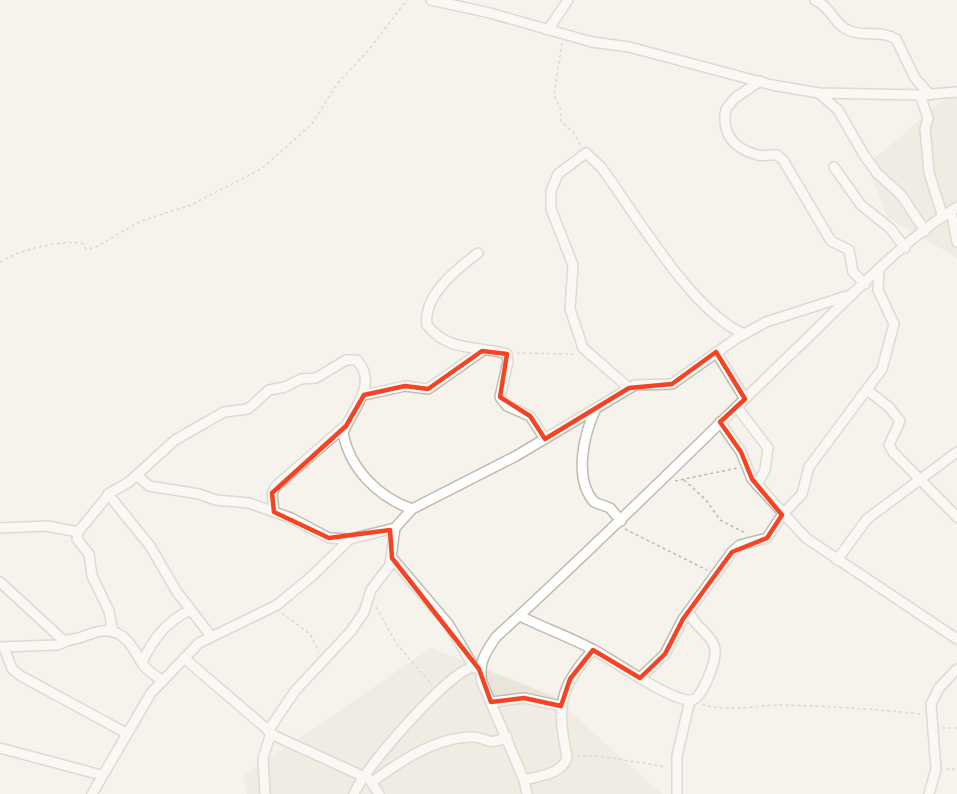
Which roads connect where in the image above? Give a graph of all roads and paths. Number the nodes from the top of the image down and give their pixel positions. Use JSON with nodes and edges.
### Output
{"nodes":[{"id":1,"x":407,"y":0,"type":"edge"},
{"id":2,"x":431,"y":0,"type":"edge"},
{"id":3,"x":568,"y":0,"type":"edge"},
{"id":4,"x":815,"y":0,"type":"edge"},
{"id":5,"x":548,"y":30,"type":"junction"},
{"id":6,"x":564,"y":33,"type":"junction"},
{"id":7,"x":760,"y":81,"type":"junction"},
{"id":8,"x":957,"y":92,"type":"edge"},
{"id":9,"x":819,"y":93,"type":"junction"},
{"id":10,"x":925,"y":95,"type":"junction"},
{"id":11,"x":586,"y":153,"type":"junction"},
{"id":12,"x":834,"y":167,"type":"dead end"},
{"id":13,"x":950,"y":212,"type":"edge"},
{"id":14,"x":925,"y":231,"type":"junction"},
{"id":15,"x":957,"y":242,"type":"edge"},
{"id":16,"x":905,"y":248,"type":"junction"},
{"id":17,"x":478,"y":253,"type":"dead end"},
{"id":18,"x":0,"y":262,"type":"edge"},
{"id":19,"x":879,"y":271,"type":"junction"},
{"id":20,"x":865,"y":284,"type":"junction"},
{"id":21,"x":855,"y":293,"type":"junction"},
{"id":22,"x":744,"y":334,"type":"junction"},
{"id":23,"x":482,"y":351,"type":"junction"},
{"id":24,"x":716,"y":352,"type":"junction"},
{"id":25,"x":507,"y":354,"type":"junction"},
{"id":26,"x":589,"y":356,"type":"junction"},
{"id":27,"x":628,"y":388,"type":"junction"},
{"id":28,"x":867,"y":390,"type":"junction"},
{"id":29,"x":363,"y":395,"type":"junction"},
{"id":30,"x":745,"y":399,"type":"junction"},
{"id":31,"x":737,"y":407,"type":"junction"},
{"id":32,"x":596,"y":408,"type":"junction"},
{"id":33,"x":720,"y":422,"type":"junction"},
{"id":34,"x":345,"y":426,"type":"junction"},
{"id":35,"x":545,"y":440,"type":"junction"},
{"id":36,"x":957,"y":452,"type":"edge"},
{"id":37,"x":746,"y":467,"type":"junction"},
{"id":38,"x":137,"y":475,"type":"junction"},
{"id":39,"x":684,"y":480,"type":"junction"},
{"id":40,"x":919,"y":480,"type":"junction"},
{"id":41,"x":656,"y":485,"type":"junction"},
{"id":42,"x":757,"y":485,"type":"junction"},
{"id":43,"x":108,"y":494,"type":"junction"},
{"id":44,"x":412,"y":509,"type":"junction"},
{"id":45,"x":274,"y":512,"type":"junction"},
{"id":46,"x":782,"y":515,"type":"junction"},
{"id":47,"x":957,"y":517,"type":"edge"},
{"id":48,"x":619,"y":523,"type":"junction"},
{"id":49,"x":0,"y":528,"type":"edge"},
{"id":50,"x":395,"y":528,"type":"junction"},
{"id":51,"x":78,"y":531,"type":"junction"},
{"id":52,"x":350,"y":539,"type":"junction"},
{"id":53,"x":753,"y":541,"type":"junction"},
{"id":54,"x":392,"y":558,"type":"junction"},
{"id":55,"x":837,"y":560,"type":"junction"},
{"id":56,"x":715,"y":576,"type":"junction"},
{"id":57,"x":0,"y":582,"type":"edge"},
{"id":58,"x":367,"y":600,"type":"junction"},
{"id":59,"x":273,"y":608,"type":"junction"},
{"id":60,"x":190,"y":610,"type":"junction"},
{"id":61,"x":690,"y":611,"type":"junction"},
{"id":62,"x":520,"y":616,"type":"junction"},
{"id":63,"x":113,"y":632,"type":"junction"},
{"id":64,"x":210,"y":636,"type":"junction"},
{"id":65,"x":957,"y":639,"type":"edge"},
{"id":66,"x":67,"y":641,"type":"junction"},
{"id":67,"x":2,"y":647,"type":"edge"},
{"id":68,"x":593,"y":650,"type":"junction"},
{"id":69,"x":184,"y":658,"type":"junction"},
{"id":70,"x":8,"y":660,"type":"junction"},
{"id":71,"x":142,"y":662,"type":"junction"},
{"id":72,"x":320,"y":665,"type":"junction"},
{"id":73,"x":476,"y":668,"type":"junction"},
{"id":74,"x":0,"y":669,"type":"edge"},
{"id":75,"x":957,"y":669,"type":"edge"},
{"id":76,"x":640,"y":678,"type":"junction"},
{"id":77,"x":163,"y":681,"type":"junction"},
{"id":78,"x":439,"y":692,"type":"junction"},
{"id":79,"x":692,"y":700,"type":"junction"},
{"id":80,"x":491,"y":702,"type":"junction"},
{"id":81,"x":561,"y":706,"type":"junction"},
{"id":82,"x":931,"y":715,"type":"junction"},
{"id":83,"x":932,"y":728,"type":"junction"},
{"id":84,"x":957,"y":728,"type":"edge"},
{"id":85,"x":270,"y":732,"type":"junction"},
{"id":86,"x":126,"y":733,"type":"junction"},
{"id":87,"x":507,"y":738,"type":"junction"},
{"id":88,"x":0,"y":748,"type":"edge"},
{"id":89,"x":567,"y":757,"type":"junction"},
{"id":90,"x":677,"y":769,"type":"junction"},
{"id":91,"x":936,"y":769,"type":"junction"},
{"id":92,"x":957,"y":769,"type":"edge"},
{"id":93,"x":101,"y":775,"type":"junction"},
{"id":94,"x":362,"y":776,"type":"junction"},
{"id":95,"x":524,"y":780,"type":"junction"},
{"id":96,"x":372,"y":782,"type":"junction"},
{"id":97,"x":92,"y":794,"type":"edge"},
{"id":98,"x":266,"y":794,"type":"edge"},
{"id":99,"x":354,"y":794,"type":"edge"},
{"id":100,"x":379,"y":794,"type":"edge"},
{"id":101,"x":527,"y":794,"type":"edge"},
{"id":102,"x":677,"y":794,"type":"edge"},
{"id":103,"x":929,"y":794,"type":"edge"}],
"edges":[{"from":1,"to":18,"type":"path"},
{"from":2,"to":5,"type":"street"},
{"from":3,"to":5,"type":"street"},
{"from":4,"to":10,"type":"street"},
{"from":5,"to":6,"type":"street"},
{"from":6,"to":7,"type":"street"},
{"from":6,"to":11,"type":"path"},
{"from":7,"to":9,"type":"street"},
{"from":7,"to":20,"type":"street"},
{"from":8,"to":10,"type":"street"},
{"from":9,"to":10,"type":"street"},
{"from":9,"to":14,"type":"street"},
{"from":10,"to":13,"type":"street"},
{"from":11,"to":22,"type":"street"},
{"from":11,"to":26,"type":"street"},
{"from":12,"to":16,"type":"street"},
{"from":13,"to":14,"type":"street"},
{"from":13,"to":15,"type":"street"},
{"from":14,"to":16,"type":"street"},
{"from":16,"to":19,"type":"street"},
{"from":17,"to":23,"type":"street"},
{"from":19,"to":20,"type":"street"},
{"from":19,"to":28,"type":"street"},
{"from":20,"to":21,"type":"street"},
{"from":21,"to":22,"type":"street"},
{"from":21,"to":30,"type":"street"},
{"from":22,"to":24,"type":"street"},
{"from":23,"to":25,"type":"street"},
{"from":23,"to":29,"type":"street"},
{"from":24,"to":27,"type":"street"},
{"from":24,"to":30,"type":"street"},
{"from":25,"to":26,"type":"path"},
{"from":25,"to":35,"type":"street"},
{"from":26,"to":27,"type":"street"},
{"from":27,"to":32,"type":"street"},
{"from":28,"to":40,"type":"street"},
{"from":28,"to":46,"type":"street"},
{"from":29,"to":34,"type":"street"},
{"from":29,"to":38,"type":"street"},
{"from":30,"to":31,"type":"street"},
{"from":31,"to":33,"type":"street"},
{"from":31,"to":42,"type":"street"},
{"from":32,"to":35,"type":"street"},
{"from":32,"to":48,"type":"street"},
{"from":33,"to":37,"type":"street"},
{"from":33,"to":41,"type":"street"},
{"from":34,"to":44,"type":"street"},
{"from":34,"to":45,"type":"street"},
{"from":35,"to":44,"type":"street"},
{"from":36,"to":40,"type":"street"},
{"from":37,"to":39,"type":"path"},
{"from":37,"to":42,"type":"street"},
{"from":38,"to":43,"type":"street"},
{"from":38,"to":45,"type":"street"},
{"from":39,"to":41,"type":"path"},
{"from":39,"to":53,"type":"path"},
{"from":40,"to":47,"type":"street"},
{"from":40,"to":55,"type":"street"},
{"from":41,"to":48,"type":"street"},
{"from":42,"to":46,"type":"street"},
{"from":43,"to":51,"type":"street"},
{"from":43,"to":60,"type":"street"},
{"from":44,"to":50,"type":"street"},
{"from":45,"to":52,"type":"street"},
{"from":46,"to":53,"type":"street"},
{"from":46,"to":55,"type":"street"},
{"from":48,"to":56,"type":"path"},
{"from":48,"to":62,"type":"street"},
{"from":49,"to":51,"type":"street"},
{"from":50,"to":52,"type":"street"},
{"from":50,"to":54,"type":"street"},
{"from":51,"to":63,"type":"street"},
{"from":52,"to":59,"type":"street"},
{"from":53,"to":56,"type":"street"},
{"from":54,"to":58,"type":"street"},
{"from":54,"to":73,"type":"street"},
{"from":55,"to":65,"type":"street"},
{"from":56,"to":61,"type":"street"},
{"from":57,"to":66,"type":"street"},
{"from":58,"to":72,"type":"street"},
{"from":58,"to":78,"type":"path"},
{"from":59,"to":64,"type":"street"},
{"from":59,"to":72,"type":"path"},
{"from":60,"to":64,"type":"street"},
{"from":60,"to":71,"type":"street"},
{"from":61,"to":76,"type":"street"},
{"from":61,"to":79,"type":"street"},
{"from":62,"to":68,"type":"street"},
{"from":62,"to":73,"type":"street"},
{"from":63,"to":66,"type":"street"},
{"from":63,"to":71,"type":"street"},
{"from":64,"to":69,"type":"street"},
{"from":66,"to":67,"type":"street"},
{"from":67,"to":70,"type":"street"},
{"from":68,"to":76,"type":"street"},
{"from":68,"to":81,"type":"street"},
{"from":69,"to":77,"type":"street"},
{"from":69,"to":85,"type":"street"},
{"from":70,"to":74,"type":"street"},
{"from":70,"to":86,"type":"street"},
{"from":71,"to":77,"type":"street"},
{"from":72,"to":85,"type":"street"},
{"from":73,"to":78,"type":"street"},
{"from":73,"to":80,"type":"street"},
{"from":75,"to":82,"type":"street"},
{"from":76,"to":79,"type":"street"},
{"from":77,"to":86,"type":"street"},
{"from":78,"to":94,"type":"street"},
{"from":79,"to":82,"type":"path"},
{"from":79,"to":90,"type":"street"},
{"from":80,"to":81,"type":"street"},
{"from":80,"to":87,"type":"street"},
{"from":81,"to":89,"type":"street"},
{"from":82,"to":83,"type":"street"},
{"from":83,"to":84,"type":"path"},
{"from":83,"to":91,"type":"street"},
{"from":85,"to":94,"type":"street"},
{"from":85,"to":98,"type":"street"},
{"from":86,"to":93,"type":"street"},
{"from":87,"to":95,"type":"street"},
{"from":87,"to":96,"type":"street"},
{"from":88,"to":93,"type":"street"},
{"from":89,"to":90,"type":"path"},
{"from":89,"to":95,"type":"street"},
{"from":90,"to":102,"type":"street"},
{"from":91,"to":92,"type":"path"},
{"from":91,"to":103,"type":"street"},
{"from":93,"to":97,"type":"street"},
{"from":94,"to":96,"type":"street"},
{"from":94,"to":99,"type":"street"},
{"from":95,"to":101,"type":"street"},
{"from":96,"to":100,"type":"street"}]}
